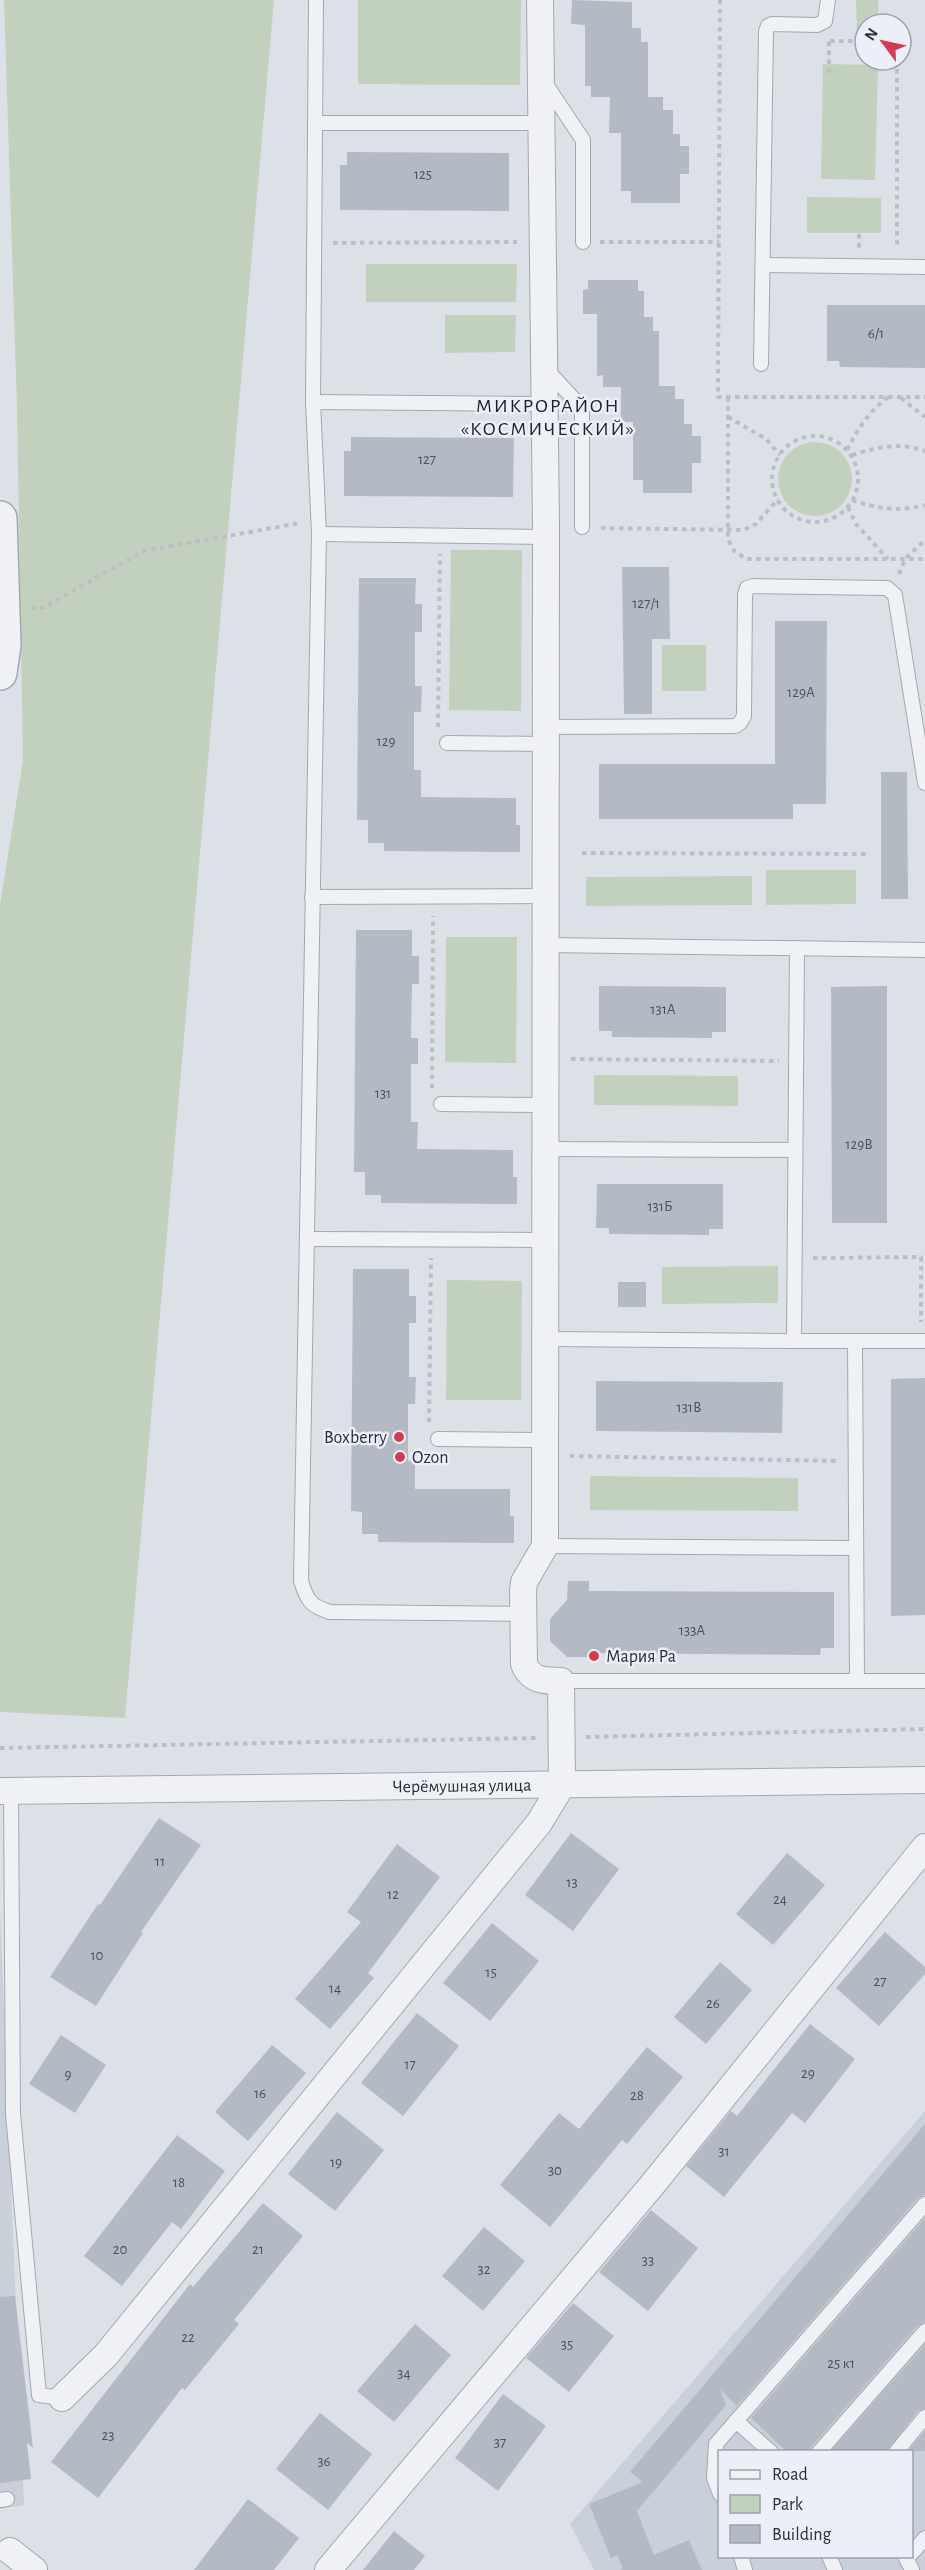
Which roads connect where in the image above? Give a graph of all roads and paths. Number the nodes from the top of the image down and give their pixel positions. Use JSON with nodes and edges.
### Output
{"nodes":[{"id":1,"x":316,"y":0,"type":"edge"},
{"id":2,"x":540,"y":0,"type":"edge"},
{"id":3,"x":720,"y":0,"type":"edge"},
{"id":4,"x":828,"y":0,"type":"edge"},
{"id":5,"x":853,"y":41,"type":"edge"},
{"id":6,"x":820,"y":42,"type":"dead end"},
{"id":7,"x":829,"y":42,"type":"junction"},
{"id":8,"x":897,"y":72,"type":"edge"},
{"id":9,"x":829,"y":73,"type":"dead end"},
{"id":10,"x":541,"y":75,"type":"junction"},
{"id":11,"x":315,"y":123,"type":"junction"},
{"id":12,"x":541,"y":123,"type":"junction"},
{"id":13,"x":583,"y":242,"type":"dead end"},
{"id":14,"x":763,"y":265,"type":"junction"},
{"id":15,"x":897,"y":267,"type":"junction"},
{"id":16,"x":925,"y":267,"type":"edge"},
{"id":17,"x":761,"y":364,"type":"dead end"},
{"id":18,"x":544,"y":367,"type":"junction"},
{"id":19,"x":728,"y":397,"type":"junction"},
{"id":20,"x":888,"y":397,"type":"junction"},
{"id":21,"x":900,"y":397,"type":"junction"},
{"id":22,"x":925,"y":397,"type":"edge"},
{"id":23,"x":313,"y":402,"type":"junction"},
{"id":24,"x":545,"y":405,"type":"junction"},
{"id":25,"x":728,"y":416,"type":"junction"},
{"id":26,"x":925,"y":417,"type":"edge"},
{"id":27,"x":847,"y":450,"type":"junction"},
{"id":28,"x":925,"y":451,"type":"edge"},
{"id":29,"x":780,"y":455,"type":"junction"},
{"id":30,"x":852,"y":455,"type":"junction"},
{"id":31,"x":778,"y":499,"type":"junction"},
{"id":32,"x":852,"y":500,"type":"junction"},
{"id":33,"x":925,"y":505,"type":"edge"},
{"id":34,"x":848,"y":507,"type":"junction"},
{"id":35,"x":0,"y":518,"type":"edge"},
{"id":36,"x":319,"y":527,"type":"junction"},
{"id":37,"x":582,"y":527,"type":"joint"},
{"id":38,"x":728,"y":530,"type":"junction"},
{"id":39,"x":441,"y":535,"type":"junction"},
{"id":40,"x":546,"y":537,"type":"junction"},
{"id":41,"x":925,"y":540,"type":"edge"},
{"id":42,"x":888,"y":559,"type":"junction"},
{"id":43,"x":905,"y":559,"type":"junction"},
{"id":44,"x":925,"y":559,"type":"edge"},
{"id":45,"x":3,"y":613,"type":"junction"},
{"id":46,"x":0,"y":673,"type":"edge"},
{"id":47,"x":546,"y":736,"type":"junction"},
{"id":48,"x":447,"y":743,"type":"joint"},
{"id":49,"x":925,"y":783,"type":"edge"},
{"id":50,"x":582,"y":853,"type":"dead end"},
{"id":51,"x":868,"y":854,"type":"dead end"},
{"id":52,"x":546,"y":896,"type":"junction"},
{"id":53,"x":312,"y":897,"type":"junction"},
{"id":54,"x":433,"y":897,"type":"junction"},
{"id":55,"x":546,"y":945,"type":"junction"},
{"id":56,"x":797,"y":948,"type":"junction"},
{"id":57,"x":925,"y":950,"type":"edge"},
{"id":58,"x":546,"y":1059,"type":"junction"},
{"id":59,"x":796,"y":1061,"type":"junction"},
{"id":60,"x":441,"y":1104,"type":"joint"},
{"id":61,"x":546,"y":1105,"type":"junction"},
{"id":62,"x":546,"y":1149,"type":"junction"},
{"id":63,"x":795,"y":1150,"type":"junction"},
{"id":64,"x":307,"y":1239,"type":"junction"},
{"id":65,"x":431,"y":1240,"type":"junction"},
{"id":66,"x":546,"y":1240,"type":"junction"},
{"id":67,"x":794,"y":1258,"type":"junction"},
{"id":68,"x":546,"y":1339,"type":"junction"},
{"id":69,"x":794,"y":1341,"type":"junction"},
{"id":70,"x":855,"y":1341,"type":"junction"},
{"id":71,"x":923,"y":1341,"type":"edge"},
{"id":72,"x":438,"y":1439,"type":"joint"},
{"id":73,"x":545,"y":1448,"type":"junction"},
{"id":74,"x":856,"y":1461,"type":"junction"},
{"id":75,"x":545,"y":1546,"type":"junction"},
{"id":76,"x":856,"y":1548,"type":"junction"},
{"id":77,"x":523,"y":1614,"type":"junction"},
{"id":78,"x":561,"y":1681,"type":"junction"},
{"id":79,"x":857,"y":1681,"type":"junction"},
{"id":80,"x":925,"y":1681,"type":"edge"},
{"id":81,"x":925,"y":1729,"type":"edge"},
{"id":82,"x":561,"y":1738,"type":"junction"},
{"id":83,"x":0,"y":1748,"type":"edge"},
{"id":84,"x":925,"y":1780,"type":"edge"},
{"id":85,"x":562,"y":1785,"type":"junction"},
{"id":86,"x":6,"y":1791,"type":"edge"},
{"id":87,"x":925,"y":1847,"type":"edge"},
{"id":88,"x":925,"y":2204,"type":"edge"},
{"id":89,"x":925,"y":2331,"type":"edge"},
{"id":90,"x":62,"y":2398,"type":"joint"},
{"id":91,"x":925,"y":2417,"type":"edge"},
{"id":92,"x":736,"y":2421,"type":"junction"},
{"id":93,"x":770,"y":2450,"type":"edge"},
{"id":94,"x":820,"y":2450,"type":"edge"},
{"id":95,"x":897,"y":2450,"type":"edge"},
{"id":96,"x":718,"y":2489,"type":"edge"},
{"id":97,"x":925,"y":2538,"type":"edge"},
{"id":98,"x":10,"y":2551,"type":"dead end"},
{"id":99,"x":913,"y":2553,"type":"edge"},
{"id":100,"x":34,"y":2570,"type":"edge"},
{"id":101,"x":328,"y":2570,"type":"edge"}],
"edges":[{"from":1,"to":11,"type":"lane"},
{"from":2,"to":10,"type":"street"},
{"from":3,"to":19,"type":"path"},
{"from":4,"to":14,"type":"lane"},
{"from":5,"to":7,"type":"path"},
{"from":6,"to":7,"type":"path"},
{"from":7,"to":9,"type":"path"},
{"from":8,"to":15,"type":"path"},
{"from":10,"to":12,"type":"street"},
{"from":10,"to":13,"type":"lane"},
{"from":11,"to":12,"type":"lane"},
{"from":11,"to":23,"type":"lane"},
{"from":12,"to":18,"type":"street"},
{"from":14,"to":15,"type":"lane"},
{"from":14,"to":17,"type":"lane"},
{"from":15,"to":16,"type":"lane"},
{"from":18,"to":24,"type":"street"},
{"from":18,"to":37,"type":"lane"},
{"from":19,"to":20,"type":"path"},
{"from":19,"to":25,"type":"path"},
{"from":20,"to":21,"type":"path"},
{"from":20,"to":27,"type":"path"},
{"from":21,"to":22,"type":"path"},
{"from":21,"to":26,"type":"path"},
{"from":23,"to":24,"type":"lane"},
{"from":23,"to":36,"type":"lane"},
{"from":24,"to":40,"type":"street"},
{"from":25,"to":29,"type":"path"},
{"from":25,"to":38,"type":"path"},
{"from":27,"to":29,"type":"path"},
{"from":27,"to":30,"type":"path"},
{"from":28,"to":30,"type":"path"},
{"from":29,"to":31,"type":"path"},
{"from":30,"to":32,"type":"path"},
{"from":31,"to":34,"type":"path"},
{"from":31,"to":38,"type":"path"},
{"from":32,"to":33,"type":"path"},
{"from":32,"to":34,"type":"path"},
{"from":34,"to":42,"type":"path"},
{"from":35,"to":45,"type":"street"},
{"from":36,"to":39,"type":"lane"},
{"from":36,"to":45,"type":"path"},
{"from":36,"to":53,"type":"lane"},
{"from":37,"to":38,"type":"path"},
{"from":38,"to":42,"type":"path"},
{"from":39,"to":40,"type":"lane"},
{"from":39,"to":48,"type":"path"},
{"from":40,"to":47,"type":"street"},
{"from":41,"to":43,"type":"path"},
{"from":42,"to":43,"type":"path"},
{"from":43,"to":44,"type":"path"},
{"from":45,"to":46,"type":"street"},
{"from":47,"to":48,"type":"lane"},
{"from":47,"to":49,"type":"lane"},
{"from":47,"to":52,"type":"street"},
{"from":50,"to":51,"type":"path"},
{"from":52,"to":54,"type":"lane"},
{"from":52,"to":55,"type":"street"},
{"from":53,"to":54,"type":"lane"},
{"from":53,"to":64,"type":"lane"},
{"from":54,"to":60,"type":"path"},
{"from":55,"to":56,"type":"lane"},
{"from":55,"to":58,"type":"street"},
{"from":56,"to":57,"type":"lane"},
{"from":56,"to":59,"type":"lane"},
{"from":58,"to":59,"type":"path"},
{"from":58,"to":61,"type":"street"},
{"from":59,"to":63,"type":"lane"},
{"from":60,"to":61,"type":"lane"},
{"from":61,"to":62,"type":"street"},
{"from":62,"to":63,"type":"lane"},
{"from":62,"to":66,"type":"street"},
{"from":63,"to":67,"type":"lane"},
{"from":64,"to":65,"type":"lane"},
{"from":64,"to":77,"type":"lane"},
{"from":65,"to":66,"type":"lane"},
{"from":65,"to":72,"type":"path"},
{"from":66,"to":68,"type":"street"},
{"from":67,"to":69,"type":"lane"},
{"from":67,"to":71,"type":"path"},
{"from":68,"to":69,"type":"lane"},
{"from":68,"to":73,"type":"street"},
{"from":69,"to":70,"type":"lane"},
{"from":70,"to":71,"type":"lane"},
{"from":70,"to":74,"type":"lane"},
{"from":72,"to":73,"type":"lane"},
{"from":73,"to":74,"type":"path"},
{"from":73,"to":75,"type":"street"},
{"from":74,"to":76,"type":"lane"},
{"from":75,"to":76,"type":"lane"},
{"from":75,"to":77,"type":"street"},
{"from":76,"to":79,"type":"lane"},
{"from":77,"to":78,"type":"street"},
{"from":78,"to":79,"type":"lane"},
{"from":78,"to":82,"type":"street"},
{"from":79,"to":80,"type":"lane"},
{"from":81,"to":82,"type":"path"},
{"from":82,"to":83,"type":"path"},
{"from":82,"to":85,"type":"street"},
{"from":84,"to":85,"type":"street","name":"Черёмушная улица"},
{"from":85,"to":86,"type":"street","name":"Черёмушная улица"},
{"from":85,"to":90,"type":"street"},
{"from":86,"to":90,"type":"lane"},
{"from":87,"to":101,"type":"street"},
{"from":88,"to":92,"type":"lane"},
{"from":89,"to":94,"type":"lane"},
{"from":91,"to":95,"type":"lane"},
{"from":92,"to":93,"type":"lane"},
{"from":92,"to":96,"type":"lane"},
{"from":97,"to":99,"type":"lane"},
{"from":98,"to":100,"type":"street"}]}
